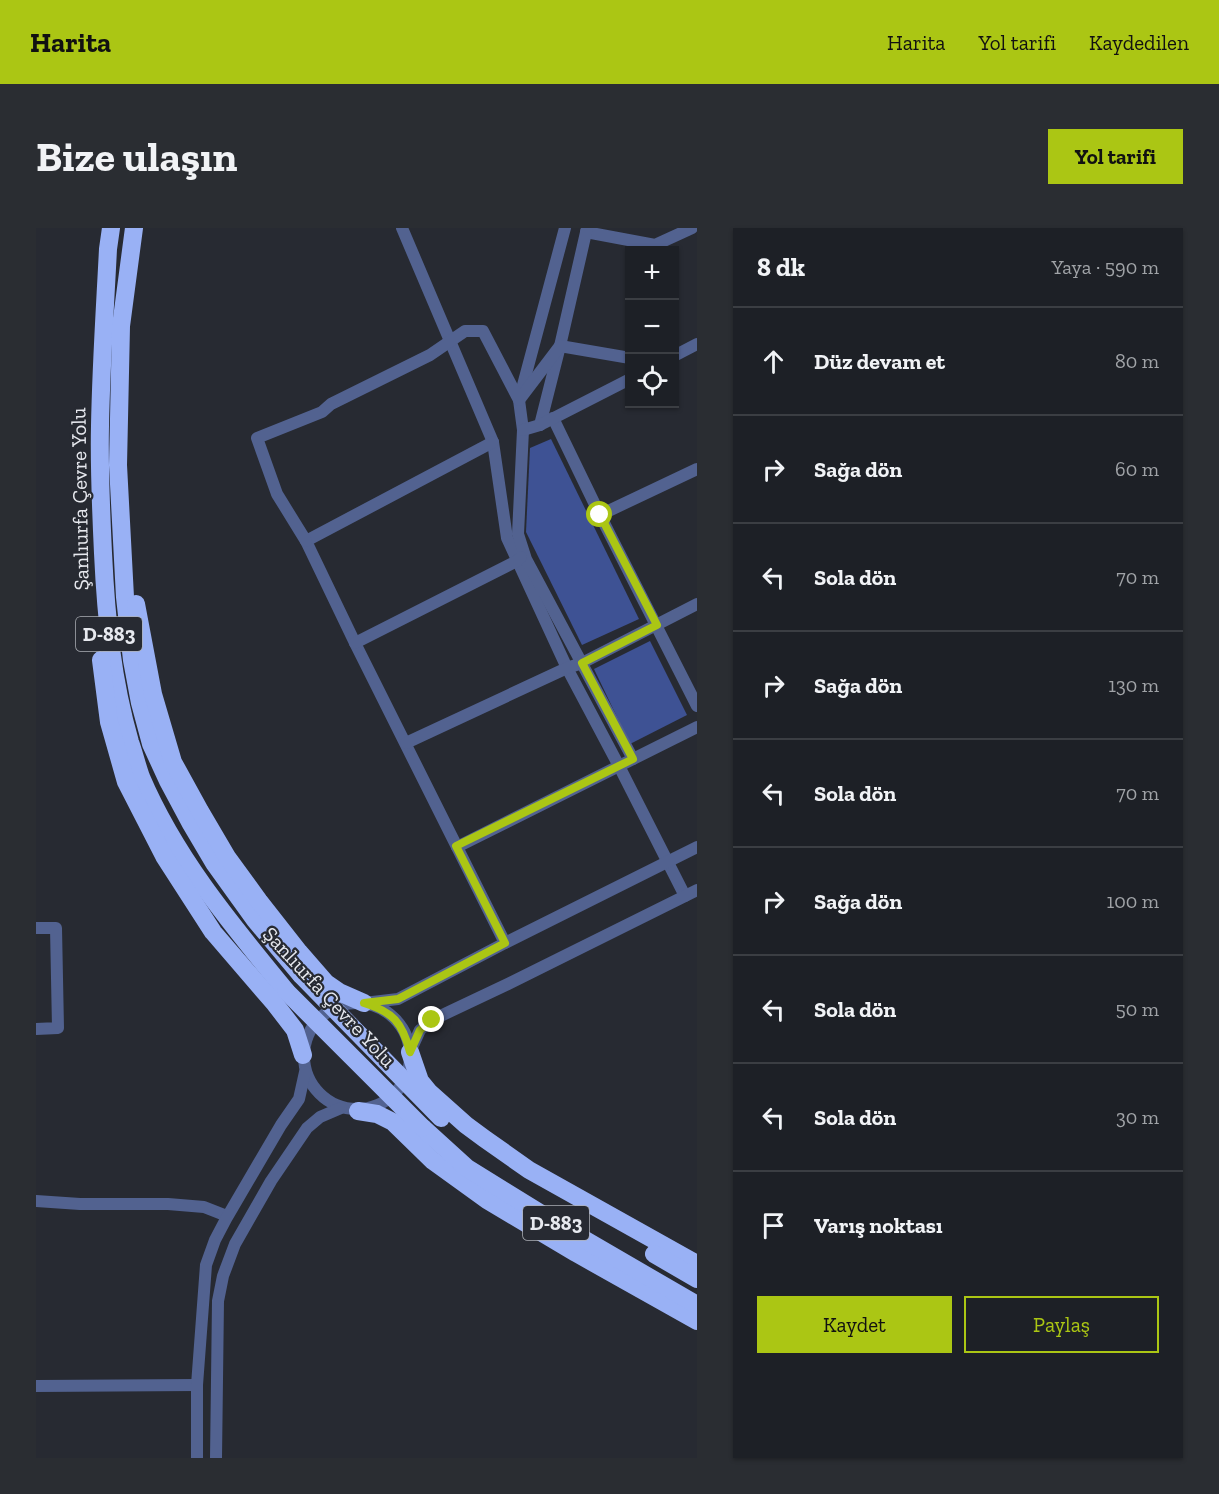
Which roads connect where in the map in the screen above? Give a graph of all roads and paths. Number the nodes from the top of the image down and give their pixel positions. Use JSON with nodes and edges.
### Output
{"nodes":[{"id":1,"x":111,"y":228,"type":"edge"},
{"id":2,"x":134,"y":228,"type":"edge"},
{"id":3,"x":402,"y":228,"type":"edge"},
{"id":4,"x":565,"y":228,"type":"edge"},
{"id":5,"x":692,"y":228,"type":"edge"},
{"id":6,"x":587,"y":230,"type":"edge"},
{"id":7,"x":449,"y":342,"type":"junction"},
{"id":8,"x":697,"y":344,"type":"edge"},
{"id":9,"x":561,"y":346,"type":"junction"},
{"id":10,"x":679,"y":354,"type":"edge"},
{"id":11,"x":625,"y":357,"type":"edge"},
{"id":12,"x":625,"y":382,"type":"edge"},
{"id":13,"x":519,"y":400,"type":"junction"},
{"id":14,"x":553,"y":418,"type":"junction"},
{"id":15,"x":540,"y":425,"type":"junction"},
{"id":16,"x":523,"y":430,"type":"junction"},
{"id":17,"x":493,"y":442,"type":"junction"},
{"id":18,"x":697,"y":469,"type":"edge"},
{"id":19,"x":600,"y":515,"type":"junction"},
{"id":20,"x":102,"y":536,"type":"junction"},
{"id":21,"x":121,"y":538,"type":"junction"},
{"id":22,"x":306,"y":540,"type":"junction"},
{"id":23,"x":521,"y":557,"type":"junction"},
{"id":24,"x":697,"y":604,"type":"edge"},
{"id":25,"x":657,"y":625,"type":"junction"},
{"id":26,"x":355,"y":643,"type":"junction"},
{"id":27,"x":582,"y":663,"type":"junction"},
{"id":28,"x":567,"y":668,"type":"junction"},
{"id":29,"x":697,"y":706,"type":"edge"},
{"id":30,"x":697,"y":727,"type":"edge"},
{"id":31,"x":406,"y":743,"type":"junction"},
{"id":32,"x":633,"y":759,"type":"junction"},
{"id":33,"x":619,"y":766,"type":"junction"},
{"id":34,"x":456,"y":846,"type":"junction"},
{"id":35,"x":697,"y":847,"type":"edge"},
{"id":36,"x":668,"y":862,"type":"junction"},
{"id":37,"x":697,"y":890,"type":"edge"},
{"id":38,"x":685,"y":896,"type":"junction"},
{"id":39,"x":36,"y":928,"type":"edge"},
{"id":40,"x":505,"y":943,"type":"junction"},
{"id":41,"x":364,"y":1003,"type":"junction"},
{"id":42,"x":36,"y":1029,"type":"edge"},
{"id":43,"x":410,"y":1052,"type":"junction"},
{"id":44,"x":304,"y":1064,"type":"junction"},
{"id":45,"x":349,"y":1109,"type":"junction"},
{"id":46,"x":36,"y":1201,"type":"edge"},
{"id":47,"x":227,"y":1216,"type":"junction"},
{"id":48,"x":697,"y":1264,"type":"edge"},
{"id":49,"x":697,"y":1279,"type":"edge"},
{"id":50,"x":697,"y":1305,"type":"edge"},
{"id":51,"x":697,"y":1321,"type":"edge"},
{"id":52,"x":197,"y":1385,"type":"junction"},
{"id":53,"x":36,"y":1386,"type":"edge"},
{"id":54,"x":197,"y":1458,"type":"edge"},
{"id":55,"x":216,"y":1458,"type":"edge"}],
"edges":[{"from":1,"to":20,"type":"highway","name":"Şanlıurfa Çevre Yolu","number":"D-883"},
{"from":2,"to":21,"type":"highway","name":"Şanlıurfa Çevre Yolu","number":"D-883"},
{"from":3,"to":7,"type":"street"},
{"from":4,"to":13,"type":"street"},
{"from":5,"to":6,"type":"street"},
{"from":6,"to":9,"type":"street"},
{"from":7,"to":13,"type":"street"},
{"from":7,"to":17,"type":"street"},
{"from":7,"to":22,"type":"street"},
{"from":8,"to":10,"type":"street"},
{"from":9,"to":11,"type":"street"},
{"from":9,"to":13,"type":"street"},
{"from":9,"to":15,"type":"street"},
{"from":12,"to":14,"type":"street"},
{"from":13,"to":16,"type":"street"},
{"from":14,"to":15,"type":"street"},
{"from":14,"to":19,"type":"street"},
{"from":15,"to":16,"type":"street"},
{"from":16,"to":23,"type":"street"},
{"from":17,"to":22,"type":"street"},
{"from":17,"to":23,"type":"street"},
{"from":18,"to":19,"type":"street"},
{"from":19,"to":25,"type":"street"},
{"from":20,"to":44,"type":"highway"},
{"from":20,"to":50,"type":"highway","name":"Şanlıurfa Çevre Yolu","number":"D-883","bridge":true},
{"from":21,"to":41,"type":"highway"},
{"from":21,"to":49,"type":"highway","name":"Şanlıurfa Çevre Yolu","number":"D-883","bridge":true},
{"from":22,"to":26,"type":"street"},
{"from":23,"to":26,"type":"street"},
{"from":23,"to":27,"type":"street"},
{"from":23,"to":28,"type":"street"},
{"from":24,"to":25,"type":"street"},
{"from":25,"to":27,"type":"street"},
{"from":25,"to":29,"type":"street"},
{"from":26,"to":31,"type":"street"},
{"from":27,"to":28,"type":"street"},
{"from":27,"to":32,"type":"street"},
{"from":28,"to":31,"type":"street"},
{"from":28,"to":33,"type":"street"},
{"from":30,"to":32,"type":"street"},
{"from":31,"to":34,"type":"street"},
{"from":32,"to":33,"type":"street"},
{"from":33,"to":34,"type":"street"},
{"from":33,"to":36,"type":"street"},
{"from":34,"to":40,"type":"street"},
{"from":35,"to":36,"type":"street"},
{"from":36,"to":38,"type":"street"},
{"from":36,"to":40,"type":"street"},
{"from":37,"to":38,"type":"street"},
{"from":38,"to":43,"type":"street"},
{"from":39,"to":42,"type":"street"},
{"from":40,"to":41,"type":"street"},
{"from":41,"to":43,"type":"street"},
{"from":41,"to":44,"type":"street"},
{"from":43,"to":45,"type":"street"},
{"from":43,"to":48,"type":"highway"},
{"from":44,"to":45,"type":"street"},
{"from":44,"to":47,"type":"street"},
{"from":45,"to":51,"type":"highway"},
{"from":45,"to":55,"type":"street"},
{"from":46,"to":47,"type":"street"},
{"from":47,"to":52,"type":"street"},
{"from":52,"to":53,"type":"street"},
{"from":52,"to":54,"type":"street"}]}
